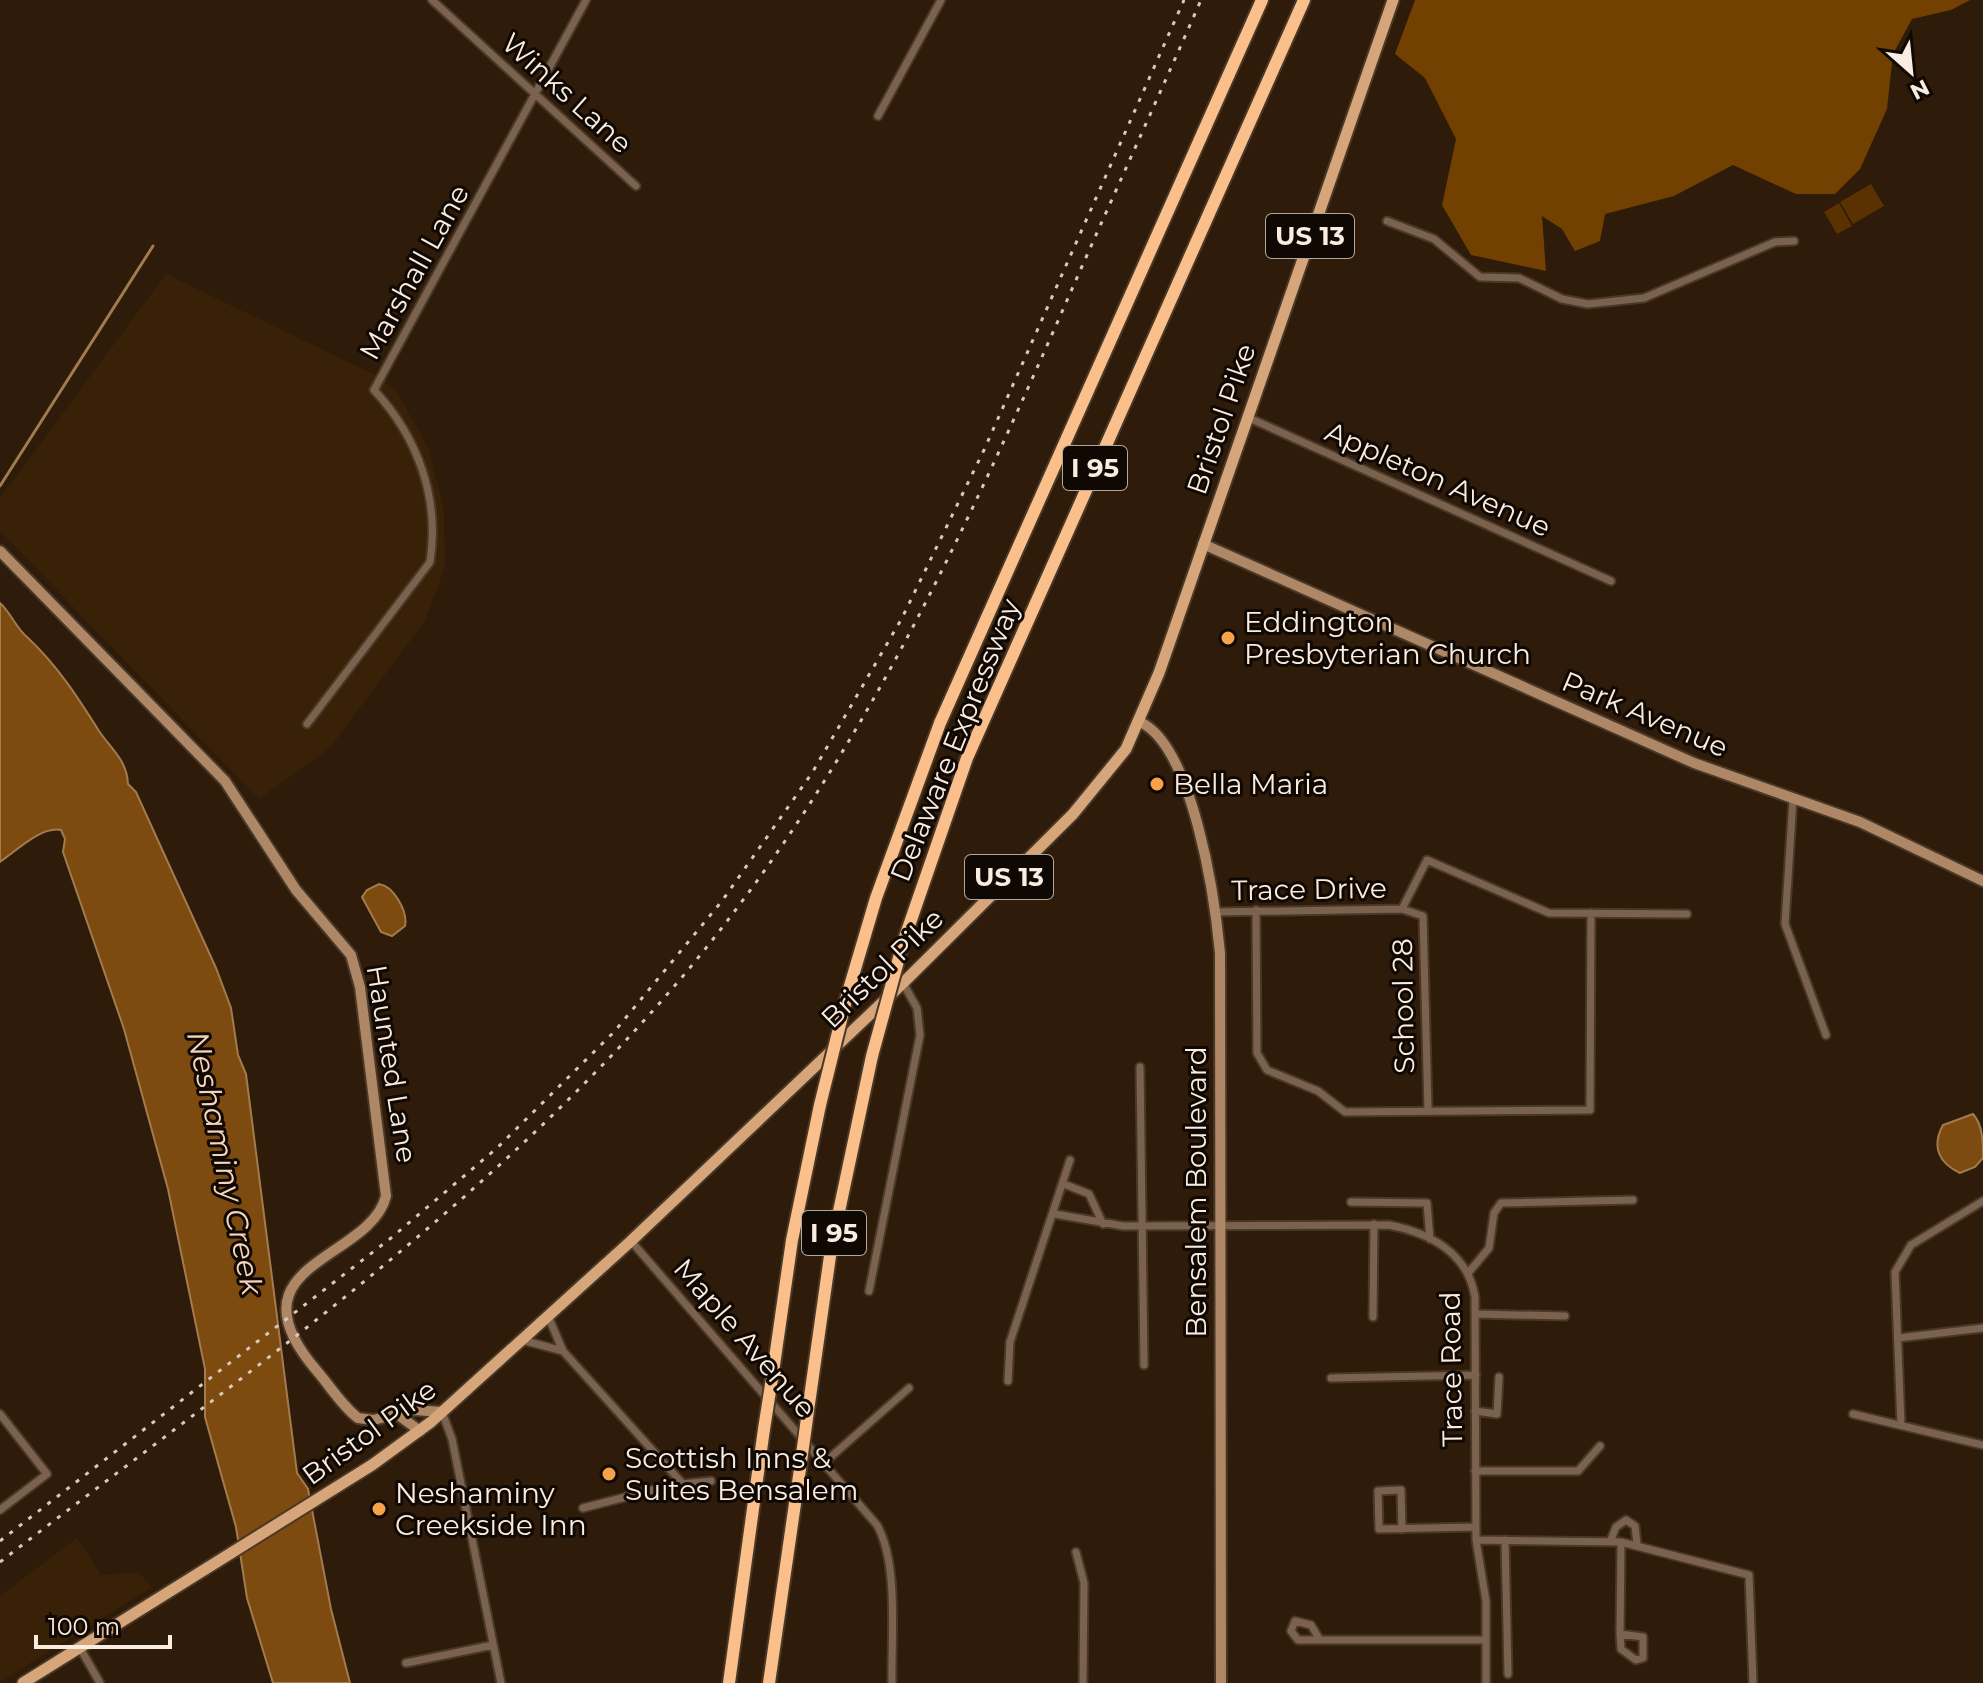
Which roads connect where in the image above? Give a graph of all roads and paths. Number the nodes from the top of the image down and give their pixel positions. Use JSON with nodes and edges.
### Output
{"nodes":[{"id":1,"x":432,"y":0,"type":"edge"},
{"id":2,"x":586,"y":0,"type":"edge"},
{"id":3,"x":941,"y":0,"type":"edge"},
{"id":4,"x":1262,"y":0,"type":"edge"},
{"id":5,"x":1304,"y":0,"type":"edge"},
{"id":6,"x":1393,"y":0,"type":"edge"},
{"id":7,"x":534,"y":93,"type":"junction"},
{"id":8,"x":878,"y":116,"type":"dead end"},
{"id":9,"x":636,"y":186,"type":"dead end"},
{"id":10,"x":1387,"y":221,"type":"dead end"},
{"id":11,"x":1794,"y":241,"type":"dead end"},
{"id":12,"x":1247,"y":417,"type":"junction"},
{"id":13,"x":1203,"y":544,"type":"junction"},
{"id":14,"x":0,"y":551,"type":"edge"},
{"id":15,"x":1611,"y":581,"type":"dead end"},
{"id":16,"x":1140,"y":722,"type":"junction"},
{"id":17,"x":307,"y":724,"type":"dead end"},
{"id":18,"x":1793,"y":799,"type":"junction"},
{"id":19,"x":1983,"y":881,"type":"edge"},
{"id":20,"x":1402,"y":909,"type":"junction"},
{"id":21,"x":1256,"y":910,"type":"junction"},
{"id":22,"x":1216,"y":912,"type":"junction"},
{"id":23,"x":1591,"y":913,"type":"junction"},
{"id":24,"x":1687,"y":914,"type":"dead end"},
{"id":25,"x":903,"y":983,"type":"junction"},
{"id":26,"x":1826,"y":1035,"type":"dead end"},
{"id":27,"x":1140,"y":1067,"type":"dead end"},
{"id":28,"x":1428,"y":1109,"type":"junction"},
{"id":29,"x":1070,"y":1160,"type":"dead end"},
{"id":30,"x":1064,"y":1184,"type":"junction"},
{"id":31,"x":1633,"y":1200,"type":"dead end"},
{"id":32,"x":1983,"y":1201,"type":"edge"},
{"id":33,"x":1351,"y":1202,"type":"dead end"},
{"id":34,"x":1055,"y":1214,"type":"junction"},
{"id":35,"x":1103,"y":1224,"type":"junction"},
{"id":36,"x":1374,"y":1224,"type":"junction"},
{"id":37,"x":1143,"y":1226,"type":"junction"},
{"id":38,"x":1218,"y":1227,"type":"junction"},
{"id":39,"x":1430,"y":1239,"type":"junction"},
{"id":40,"x":631,"y":1241,"type":"junction"},
{"id":41,"x":1469,"y":1272,"type":"junction"},
{"id":42,"x":869,"y":1291,"type":"dead end"},
{"id":43,"x":1475,"y":1314,"type":"junction"},
{"id":44,"x":548,"y":1316,"type":"junction"},
{"id":45,"x":1565,"y":1316,"type":"dead end"},
{"id":46,"x":1373,"y":1317,"type":"dead end"},
{"id":47,"x":1983,"y":1328,"type":"edge"},
{"id":48,"x":1898,"y":1338,"type":"junction"},
{"id":49,"x":522,"y":1340,"type":"junction"},
{"id":50,"x":563,"y":1351,"type":"junction"},
{"id":51,"x":1144,"y":1365,"type":"dead end"},
{"id":52,"x":1476,"y":1375,"type":"junction"},
{"id":53,"x":1499,"y":1377,"type":"dead end"},
{"id":54,"x":1331,"y":1378,"type":"dead end"},
{"id":55,"x":1008,"y":1381,"type":"dead end"},
{"id":56,"x":909,"y":1388,"type":"dead end"},
{"id":57,"x":1475,"y":1411,"type":"junction"},
{"id":58,"x":442,"y":1412,"type":"junction"},
{"id":59,"x":0,"y":1414,"type":"edge"},
{"id":60,"x":397,"y":1414,"type":"junction"},
{"id":61,"x":1853,"y":1414,"type":"dead end"},
{"id":62,"x":1901,"y":1425,"type":"junction"},
{"id":63,"x":420,"y":1431,"type":"junction"},
{"id":64,"x":1983,"y":1445,"type":"edge"},
{"id":65,"x":1600,"y":1446,"type":"dead end"},
{"id":66,"x":824,"y":1463,"type":"junction"},
{"id":67,"x":1475,"y":1471,"type":"junction"},
{"id":68,"x":711,"y":1481,"type":"dead end"},
{"id":69,"x":682,"y":1483,"type":"junction"},
{"id":70,"x":583,"y":1508,"type":"dead end"},
{"id":71,"x":0,"y":1510,"type":"edge"},
{"id":72,"x":1476,"y":1527,"type":"junction"},
{"id":73,"x":1402,"y":1529,"type":"junction"},
{"id":74,"x":1476,"y":1540,"type":"junction"},
{"id":75,"x":1505,"y":1540,"type":"junction"},
{"id":76,"x":1610,"y":1542,"type":"junction"},
{"id":77,"x":1621,"y":1542,"type":"junction"},
{"id":78,"x":1637,"y":1544,"type":"junction"},
{"id":79,"x":1076,"y":1552,"type":"dead end"},
{"id":80,"x":1620,"y":1634,"type":"dead end"},
{"id":81,"x":1320,"y":1640,"type":"dead end"},
{"id":82,"x":1486,"y":1640,"type":"junction"},
{"id":83,"x":493,"y":1645,"type":"junction"},
{"id":84,"x":80,"y":1648,"type":"junction"},
{"id":85,"x":406,"y":1663,"type":"dead end"},
{"id":86,"x":1508,"y":1674,"type":"dead end"},
{"id":87,"x":23,"y":1683,"type":"edge"},
{"id":88,"x":100,"y":1683,"type":"edge"},
{"id":89,"x":501,"y":1683,"type":"edge"},
{"id":90,"x":729,"y":1683,"type":"edge"},
{"id":91,"x":769,"y":1683,"type":"edge"},
{"id":92,"x":892,"y":1683,"type":"edge"},
{"id":93,"x":1083,"y":1683,"type":"edge"},
{"id":94,"x":1221,"y":1683,"type":"edge"},
{"id":95,"x":1486,"y":1683,"type":"edge"},
{"id":96,"x":1753,"y":1683,"type":"edge"}],
"edges":[{"from":1,"to":7,"type":"street","name":"Winks Lane"},
{"from":2,"to":7,"type":"street","name":"Marshall Lane"},
{"from":3,"to":8,"type":"street"},
{"from":4,"to":90,"type":"highway","name":"Delaware Expressway","number":"I 95","bridge":true},
{"from":5,"to":91,"type":"highway","name":"Delaware Expressway","number":"I 95","bridge":true},
{"from":6,"to":12,"type":"main road","name":"Bristol Pike","number":"US 13"},
{"from":7,"to":9,"type":"street","name":"Winks Lane"},
{"from":7,"to":17,"type":"street","name":"Marshall Lane"},
{"from":10,"to":11,"type":"street"},
{"from":12,"to":13,"type":"main road","name":"Bristol Pike","number":"US 13"},
{"from":12,"to":15,"type":"street","name":"Appleton Avenue"},
{"from":13,"to":16,"type":"main road","name":"Bristol Pike","number":"US 13"},
{"from":13,"to":18,"type":"street","name":"Park Avenue"},
{"from":14,"to":60,"type":"street","name":"Haunted Lane"},
{"from":16,"to":22,"type":"street","name":"Bensalem Boulevard"},
{"from":16,"to":25,"type":"main road","name":"Bristol Pike","number":"US 13"},
{"from":18,"to":19,"type":"street","name":"Park Avenue"},
{"from":18,"to":26,"type":"street"},
{"from":20,"to":21,"type":"street","name":"Trace Drive"},
{"from":20,"to":23,"type":"street","name":"School 28"},
{"from":20,"to":28,"type":"street","name":"School 28"},
{"from":21,"to":22,"type":"street","name":"Trace Drive"},
{"from":21,"to":28,"type":"street","name":"School 28"},
{"from":22,"to":38,"type":"street","name":"Bensalem Boulevard"},
{"from":23,"to":24,"type":"street","name":"School 28"},
{"from":23,"to":28,"type":"street","name":"School 28"},
{"from":25,"to":40,"type":"main road","name":"Bristol Pike","number":"US 13"},
{"from":25,"to":42,"type":"street"},
{"from":27,"to":37,"type":"street"},
{"from":29,"to":30,"type":"street"},
{"from":30,"to":34,"type":"street"},
{"from":30,"to":35,"type":"street"},
{"from":31,"to":41,"type":"street"},
{"from":32,"to":48,"type":"street"},
{"from":33,"to":39,"type":"street"},
{"from":34,"to":35,"type":"street","name":"Trace Road"},
{"from":34,"to":55,"type":"street"},
{"from":35,"to":37,"type":"street","name":"Trace Road"},
{"from":36,"to":38,"type":"street","name":"Trace Road"},
{"from":36,"to":39,"type":"street","name":"Trace Road"},
{"from":36,"to":46,"type":"street"},
{"from":37,"to":38,"type":"street","name":"Trace Road"},
{"from":37,"to":51,"type":"street"},
{"from":38,"to":94,"type":"street","name":"Bensalem Boulevard"},
{"from":39,"to":41,"type":"street","name":"Trace Road"},
{"from":40,"to":44,"type":"main road","name":"Bristol Pike","number":"US 13"},
{"from":40,"to":66,"type":"street","name":"Maple Avenue"},
{"from":41,"to":43,"type":"street","name":"Trace Road"},
{"from":43,"to":45,"type":"street"},
{"from":43,"to":52,"type":"street","name":"Trace Road"},
{"from":44,"to":49,"type":"main road","name":"Bristol Pike","number":"US 13"},
{"from":44,"to":50,"type":"street"},
{"from":47,"to":48,"type":"street"},
{"from":48,"to":62,"type":"street"},
{"from":49,"to":50,"type":"street"},
{"from":49,"to":58,"type":"main road","name":"Bristol Pike","number":"US 13"},
{"from":50,"to":69,"type":"street"},
{"from":52,"to":54,"type":"street"},
{"from":52,"to":57,"type":"street","name":"Trace Road"},
{"from":53,"to":57,"type":"street"},
{"from":56,"to":66,"type":"street"},
{"from":57,"to":67,"type":"street","name":"Trace Road"},
{"from":58,"to":60,"type":"street","name":"Haunted Lane"},
{"from":58,"to":63,"type":"main road","name":"Bristol Pike","number":"US 13"},
{"from":58,"to":83,"type":"street"},
{"from":59,"to":71,"type":"street"},
{"from":60,"to":63,"type":"street"},
{"from":61,"to":62,"type":"street"},
{"from":62,"to":64,"type":"street"},
{"from":63,"to":84,"type":"main road","name":"Bristol Pike","number":"US 13"},
{"from":65,"to":67,"type":"street"},
{"from":66,"to":92,"type":"street","name":"Maple Avenue"},
{"from":67,"to":72,"type":"street","name":"Trace Road"},
{"from":68,"to":69,"type":"street"},
{"from":69,"to":70,"type":"street"},
{"from":72,"to":73,"type":"street"},
{"from":72,"to":74,"type":"street","name":"Trace Road"},
{"from":73,"to":73,"type":"street"},
{"from":74,"to":75,"type":"street"},
{"from":74,"to":82,"type":"street","name":"Trace Road"},
{"from":75,"to":76,"type":"street"},
{"from":75,"to":86,"type":"street"},
{"from":76,"to":77,"type":"street"},
{"from":76,"to":78,"type":"street"},
{"from":77,"to":78,"type":"street"},
{"from":77,"to":80,"type":"street"},
{"from":78,"to":96,"type":"street"},
{"from":79,"to":93,"type":"street"},
{"from":81,"to":82,"type":"street"},
{"from":82,"to":95,"type":"street","name":"Trace Road"},
{"from":83,"to":85,"type":"street"},
{"from":83,"to":89,"type":"street"},
{"from":84,"to":87,"type":"main road","name":"Bristol Pike","number":"US 13"},
{"from":84,"to":88,"type":"street"}]}
